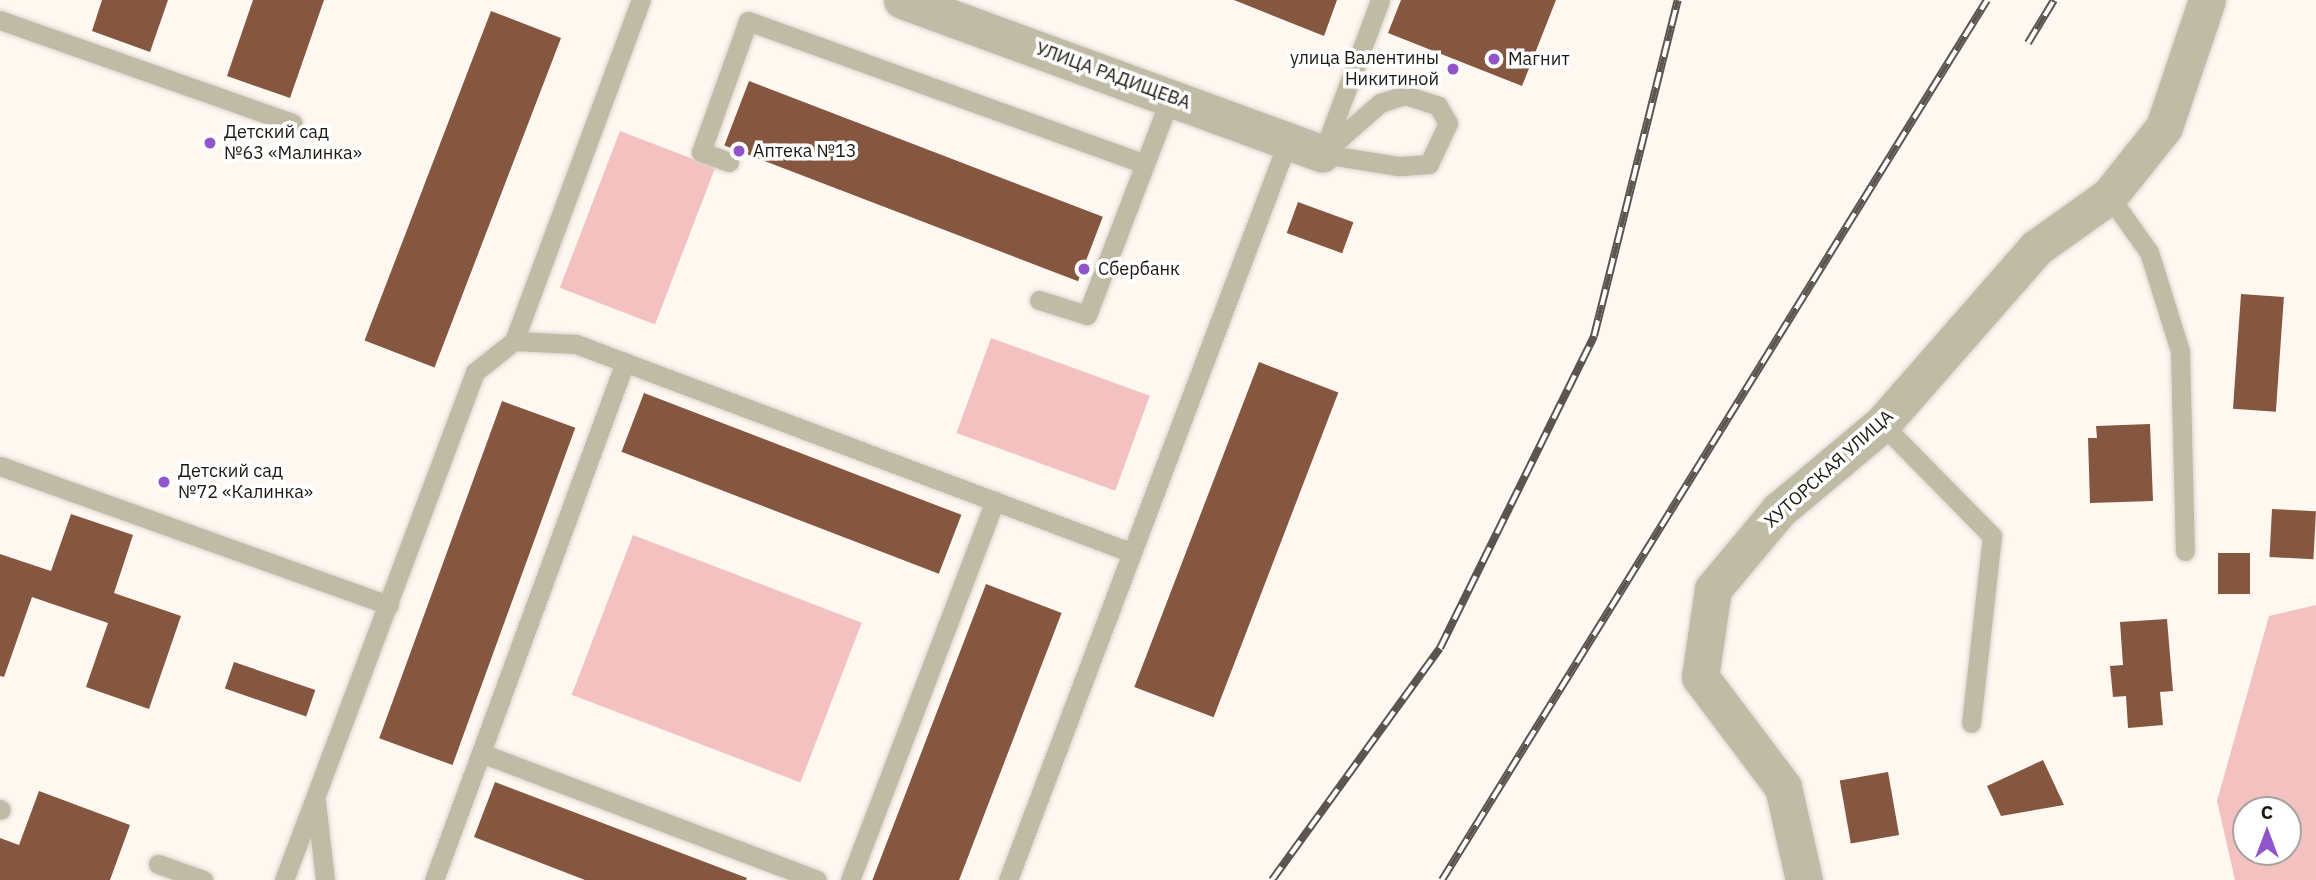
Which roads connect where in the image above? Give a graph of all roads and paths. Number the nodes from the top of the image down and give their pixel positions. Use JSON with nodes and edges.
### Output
{"nodes":[{"id":1,"x":641,"y":0,"type":"edge"},
{"id":2,"x":902,"y":0,"type":"edge"},
{"id":3,"x":1380,"y":0,"type":"edge"},
{"id":4,"x":2207,"y":0,"type":"edge"},
{"id":5,"x":0,"y":20,"type":"edge"},
{"id":6,"x":1171,"y":96,"type":"junction"},
{"id":7,"x":292,"y":122,"type":"dead end"},
{"id":8,"x":1288,"y":141,"type":"junction"},
{"id":9,"x":1322,"y":154,"type":"junction"},
{"id":10,"x":729,"y":162,"type":"dead end"},
{"id":11,"x":1145,"y":164,"type":"junction"},
{"id":12,"x":2109,"y":196,"type":"junction"},
{"id":13,"x":1039,"y":300,"type":"dead end"},
{"id":14,"x":514,"y":341,"type":"junction"},
{"id":15,"x":625,"y":362,"type":"junction"},
{"id":16,"x":1882,"y":424,"type":"junction"},
{"id":17,"x":0,"y":466,"type":"edge"},
{"id":18,"x":995,"y":501,"type":"junction"},
{"id":19,"x":2185,"y":551,"type":"dead end"},
{"id":20,"x":1130,"y":552,"type":"junction"},
{"id":21,"x":389,"y":605,"type":"junction"},
{"id":22,"x":1971,"y":723,"type":"dead end"},
{"id":23,"x":481,"y":753,"type":"junction"},
{"id":24,"x":316,"y":798,"type":"junction"},
{"id":25,"x":158,"y":864,"type":"dead end"},
{"id":26,"x":203,"y":880,"type":"edge"},
{"id":27,"x":284,"y":880,"type":"edge"},
{"id":28,"x":325,"y":880,"type":"edge"},
{"id":29,"x":434,"y":880,"type":"edge"},
{"id":30,"x":817,"y":880,"type":"edge"},
{"id":31,"x":850,"y":880,"type":"edge"},
{"id":32,"x":1007,"y":880,"type":"edge"},
{"id":33,"x":1804,"y":880,"type":"edge"}],
"edges":[{"from":1,"to":14,"type":"lane"},
{"from":2,"to":6,"type":"street","name":"УЛИЦА РАДИЩЕВА"},
{"from":3,"to":9,"type":"lane"},
{"from":4,"to":12,"type":"street","name":"ХУТОРСКАЯ УЛИЦА"},
{"from":5,"to":7,"type":"lane"},
{"from":6,"to":8,"type":"street","name":"УЛИЦА РАДИЩЕВА"},
{"from":6,"to":11,"type":"lane"},
{"from":8,"to":9,"type":"street","name":"УЛИЦА РАДИЩЕВА"},
{"from":8,"to":20,"type":"lane"},
{"from":9,"to":9,"type":"lane"},
{"from":10,"to":11,"type":"lane"},
{"from":11,"to":13,"type":"lane"},
{"from":12,"to":16,"type":"street","name":"ХУТОРСКАЯ УЛИЦА"},
{"from":12,"to":19,"type":"lane"},
{"from":14,"to":15,"type":"lane"},
{"from":14,"to":21,"type":"lane"},
{"from":15,"to":18,"type":"lane"},
{"from":15,"to":23,"type":"lane"},
{"from":16,"to":22,"type":"lane"},
{"from":16,"to":33,"type":"street","name":"ХУТОРСКАЯ УЛИЦА"},
{"from":17,"to":21,"type":"lane"},
{"from":18,"to":20,"type":"lane"},
{"from":18,"to":31,"type":"lane"},
{"from":20,"to":32,"type":"lane"},
{"from":21,"to":24,"type":"lane"},
{"from":23,"to":29,"type":"lane"},
{"from":23,"to":30,"type":"lane"},
{"from":24,"to":27,"type":"lane"},
{"from":24,"to":28,"type":"lane"},
{"from":25,"to":26,"type":"lane"}]}
